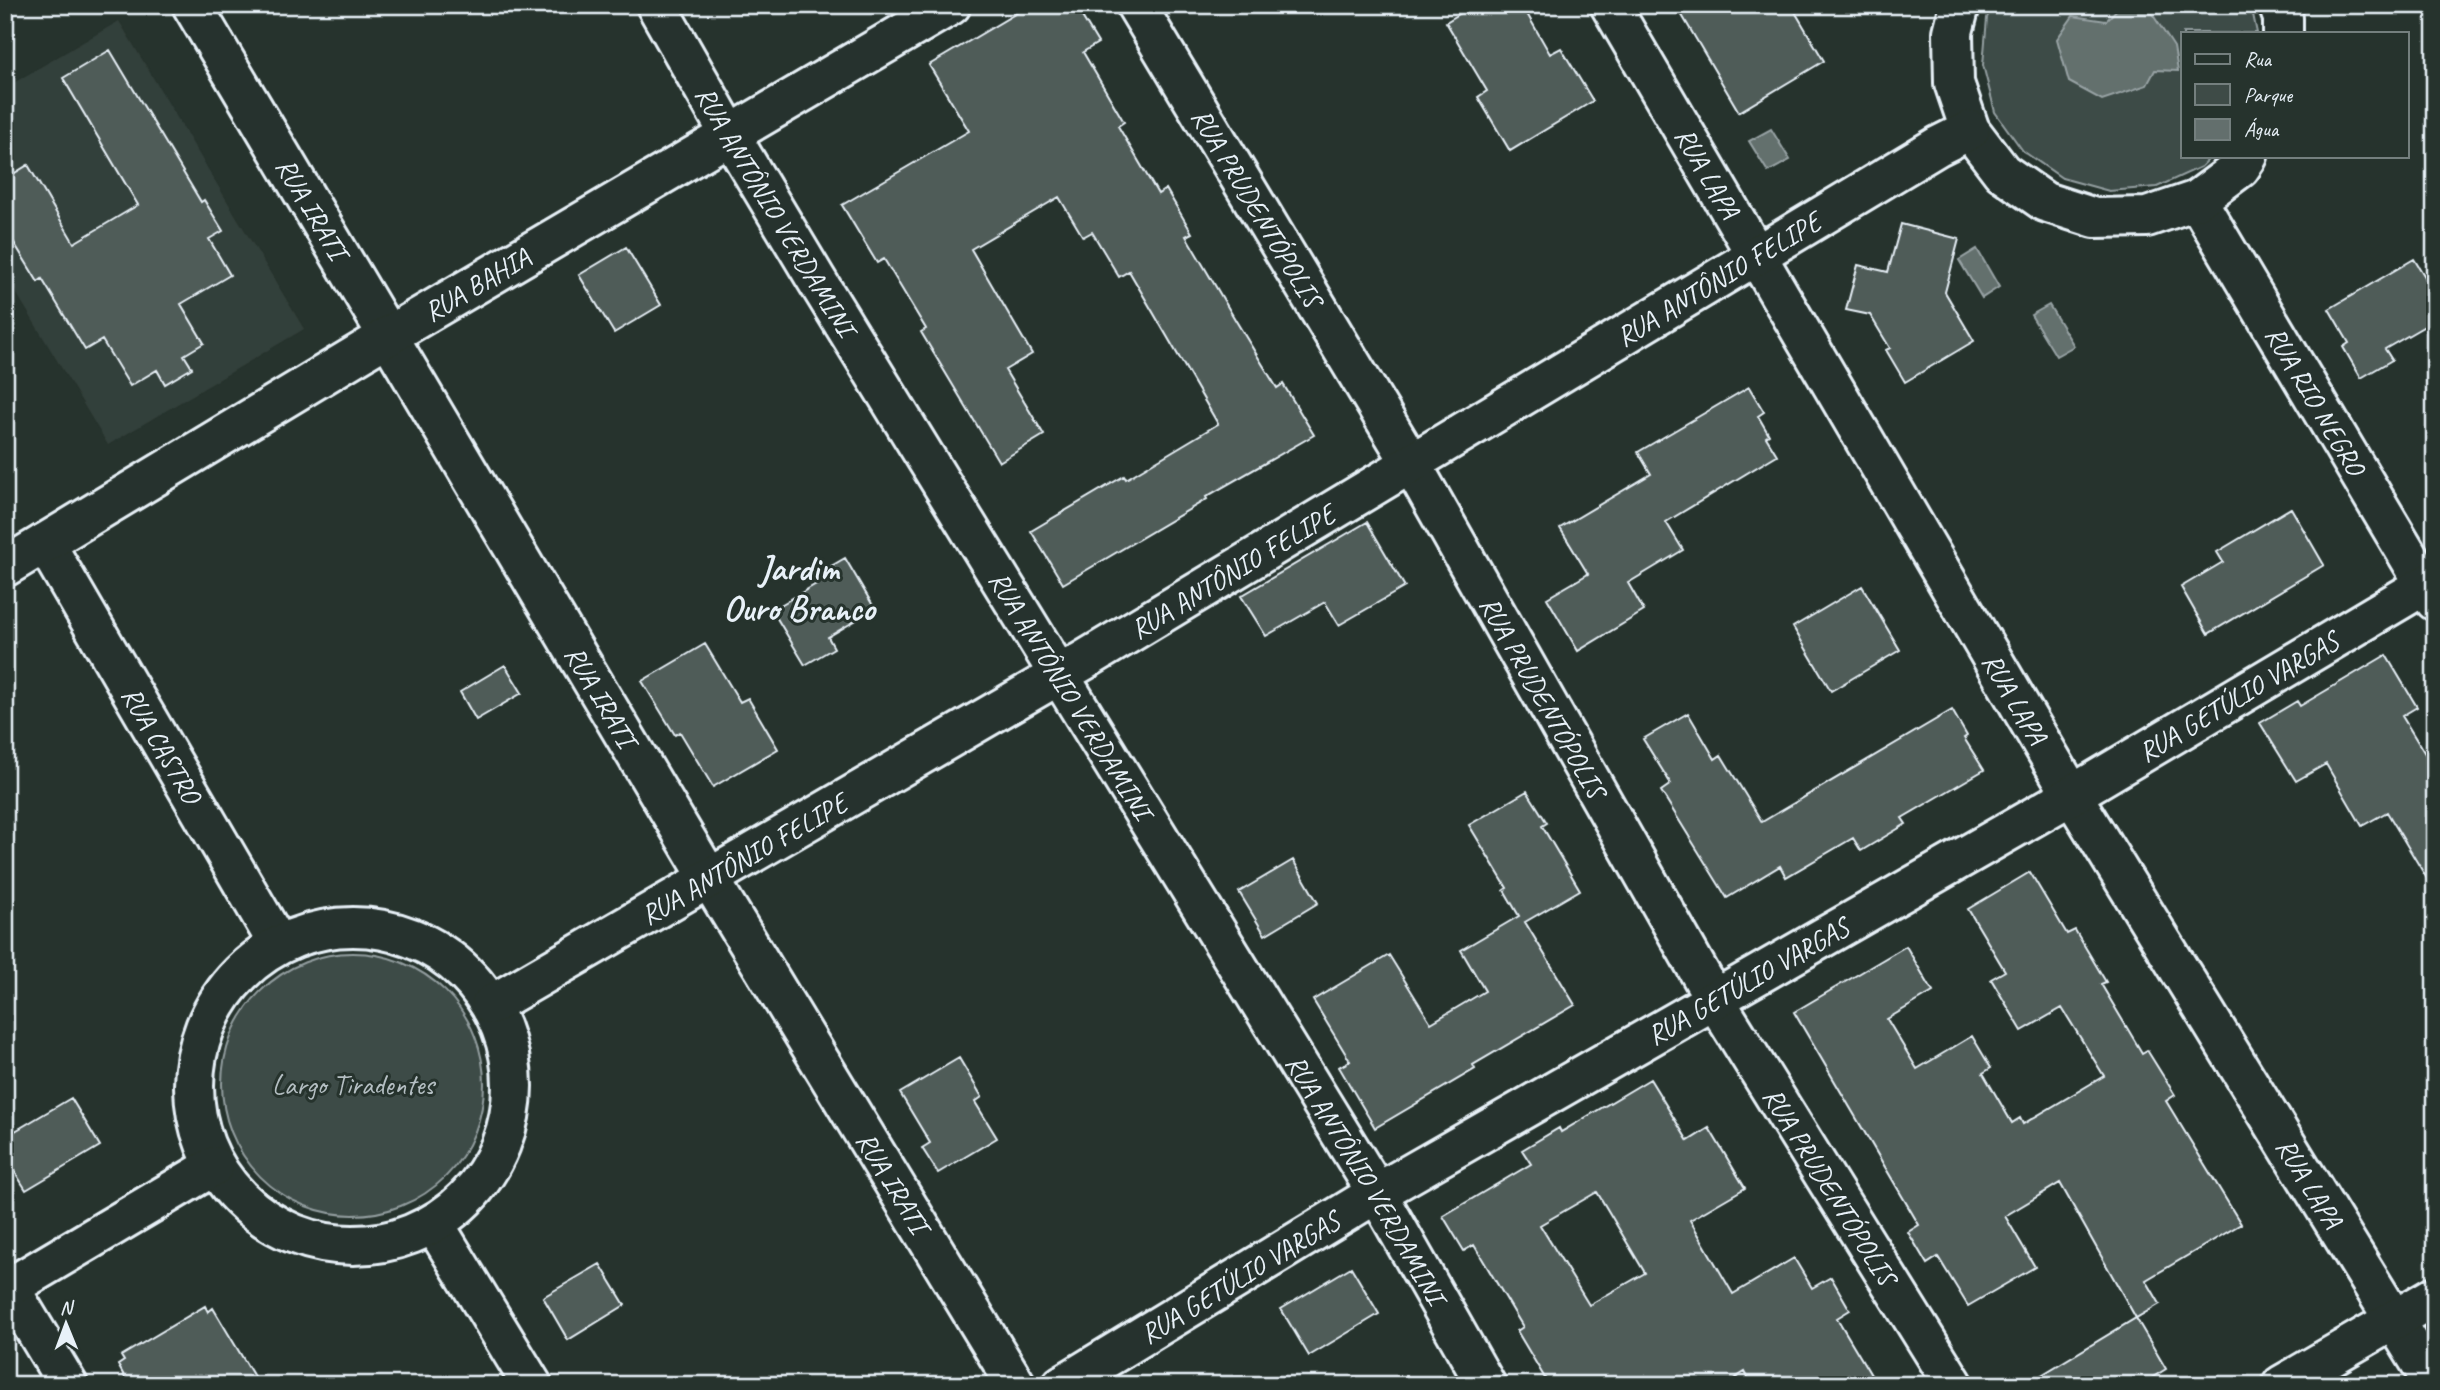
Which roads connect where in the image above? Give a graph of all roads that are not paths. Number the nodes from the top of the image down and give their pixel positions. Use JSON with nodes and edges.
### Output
{"nodes":[{"id":1,"x":192,"y":5,"type":"edge"},
{"id":2,"x":656,"y":5,"type":"edge"},
{"id":3,"x":951,"y":5,"type":"edge"},
{"id":4,"x":1136,"y":5,"type":"edge"},
{"id":5,"x":1610,"y":5,"type":"edge"},
{"id":6,"x":1960,"y":5,"type":"edge"},
{"id":7,"x":2278,"y":5,"type":"edge"},
{"id":8,"x":2283,"y":32,"type":"edge"},
{"id":9,"x":1970,"y":130,"type":"junction"},
{"id":10,"x":730,"y":135,"type":"junction"},
{"id":11,"x":2247,"y":158,"type":"edge"},
{"id":12,"x":2197,"y":200,"type":"junction"},
{"id":13,"x":1754,"y":256,"type":"junction"},
{"id":14,"x":388,"y":336,"type":"junction"},
{"id":15,"x":1410,"y":463,"type":"junction"},
{"id":16,"x":45,"y":544,"type":"junction"},
{"id":17,"x":5,"y":567,"type":"edge"},
{"id":18,"x":2432,"y":588,"type":"edge"},
{"id":19,"x":1059,"y":674,"type":"junction"},
{"id":20,"x":2071,"y":795,"type":"junction"},
{"id":21,"x":709,"y":878,"type":"junction"},
{"id":22,"x":278,"y":944,"type":"junction"},
{"id":23,"x":1715,"y":1000,"type":"junction"},
{"id":24,"x":491,"y":1005,"type":"junction"},
{"id":25,"x":214,"y":1166,"type":"junction"},
{"id":26,"x":1377,"y":1194,"type":"junction"},
{"id":27,"x":434,"y":1224,"type":"junction"},
{"id":28,"x":7,"y":1286,"type":"edge"},
{"id":29,"x":2435,"y":1296,"type":"edge"},
{"id":30,"x":2395,"y":1320,"type":"junction"},
{"id":31,"x":68,"y":1385,"type":"edge"},
{"id":32,"x":532,"y":1385,"type":"edge"},
{"id":33,"x":1016,"y":1385,"type":"edge"},
{"id":34,"x":1062,"y":1385,"type":"edge"},
{"id":35,"x":1486,"y":1385,"type":"edge"},
{"id":36,"x":1954,"y":1385,"type":"edge"},
{"id":37,"x":2282,"y":1385,"type":"edge"},
{"id":38,"x":2434,"y":1385,"type":"edge"}],
"edges":[{"from":1,"to":14,"type":"street","name":"RUA IRATI"},
{"from":2,"to":10,"type":"street","name":"RUA ANTÔNIO VERDAMINI"},
{"from":3,"to":10,"type":"street","name":"RUA BAHIA"},
{"from":4,"to":15,"type":"street","name":"RUA PRUDENTÓPOLIS"},
{"from":5,"to":13,"type":"street","name":"RUA LAPA"},
{"from":6,"to":9,"type":"street"},
{"from":7,"to":8,"type":"street"},
{"from":9,"to":12,"type":"street"},
{"from":9,"to":13,"type":"street","name":"RUA ANTÔNIO FELIPE"},
{"from":10,"to":14,"type":"street","name":"RUA BAHIA"},
{"from":10,"to":19,"type":"street","name":"RUA ANTÔNIO VERDAMINI"},
{"from":11,"to":12,"type":"street"},
{"from":12,"to":18,"type":"street","name":"RUA RIO NEGRO"},
{"from":13,"to":15,"type":"street","name":"RUA ANTÔNIO FELIPE"},
{"from":13,"to":20,"type":"street","name":"RUA LAPA"},
{"from":14,"to":16,"type":"street","name":"RUA BAHIA"},
{"from":14,"to":21,"type":"street","name":"RUA IRATI"},
{"from":15,"to":19,"type":"street","name":"RUA ANTÔNIO FELIPE"},
{"from":15,"to":23,"type":"street","name":"RUA PRUDENTÓPOLIS"},
{"from":16,"to":17,"type":"street","name":"RUA BAHIA"},
{"from":16,"to":22,"type":"street","name":"RUA CASTRO"},
{"from":18,"to":20,"type":"street","name":"RUA GETÚLIO VARGAS"},
{"from":19,"to":21,"type":"street","name":"RUA ANTÔNIO FELIPE"},
{"from":19,"to":26,"type":"street","name":"RUA ANTÔNIO VERDAMINI"},
{"from":20,"to":23,"type":"street","name":"RUA GETÚLIO VARGAS"},
{"from":20,"to":30,"type":"street","name":"RUA LAPA"},
{"from":21,"to":24,"type":"street","name":"RUA ANTÔNIO FELIPE"},
{"from":21,"to":33,"type":"street","name":"RUA IRATI"},
{"from":22,"to":24,"type":"street"},
{"from":22,"to":25,"type":"street"},
{"from":23,"to":26,"type":"street","name":"RUA GETÚLIO VARGAS"},
{"from":23,"to":36,"type":"street","name":"RUA PRUDENTÓPOLIS"},
{"from":24,"to":27,"type":"street"},
{"from":25,"to":27,"type":"street"},
{"from":25,"to":28,"type":"street"},
{"from":26,"to":34,"type":"street","name":"RUA GETÚLIO VARGAS"},
{"from":26,"to":35,"type":"street","name":"RUA ANTÔNIO VERDAMINI"},
{"from":27,"to":32,"type":"street"},
{"from":28,"to":31,"type":"street"},
{"from":29,"to":30,"type":"street"},
{"from":30,"to":37,"type":"street"},
{"from":30,"to":38,"type":"street","name":"RUA LAPA"}]}
